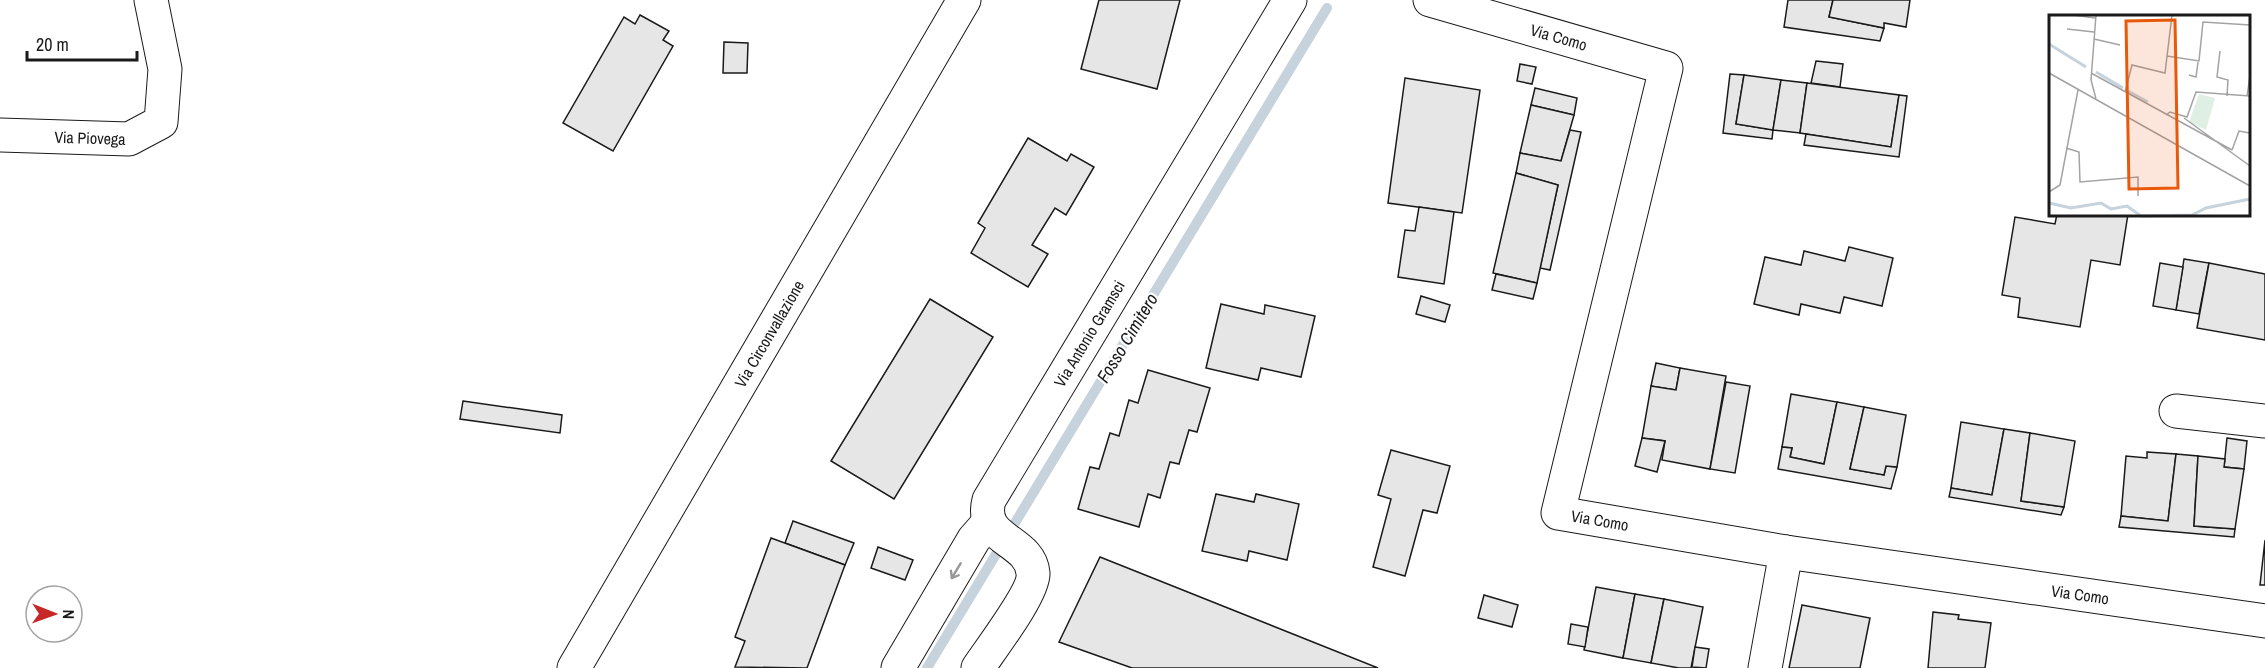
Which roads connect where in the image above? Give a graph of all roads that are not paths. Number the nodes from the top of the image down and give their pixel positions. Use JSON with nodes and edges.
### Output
{"nodes":[{"id":1,"x":151,"y":0,"type":"edge"},
{"id":2,"x":964,"y":0,"type":"edge"},
{"id":3,"x":1290,"y":0,"type":"edge"},
{"id":4,"x":1430,"y":0,"type":"edge"},
{"id":5,"x":0,"y":135,"type":"edge"},
{"id":6,"x":2176,"y":411,"type":"dead end"},
{"id":7,"x":2265,"y":421,"type":"edge"},
{"id":8,"x":992,"y":526,"type":"junction"},
{"id":9,"x":1786,"y":552,"type":"junction"},
{"id":10,"x":2265,"y":621,"type":"edge"},
{"id":11,"x":574,"y":668,"type":"edge"},
{"id":12,"x":898,"y":668,"type":"edge"},
{"id":13,"x":978,"y":668,"type":"edge"},
{"id":14,"x":1765,"y":668,"type":"edge"}],
"edges":[{"from":1,"to":5,"type":"street","name":"Via Piovega"},
{"from":2,"to":11,"type":"street","name":"Via Circonvallazione"},
{"from":3,"to":8,"type":"street","name":"Via Antonio Gramsci"},
{"from":4,"to":9,"type":"street","name":"Via Como"},
{"from":6,"to":7,"type":"street"},
{"from":8,"to":12,"type":"street","one_way":true},
{"from":8,"to":13,"type":"street"},
{"from":9,"to":10,"type":"street","name":"Via Como"},
{"from":9,"to":14,"type":"street"}]}
